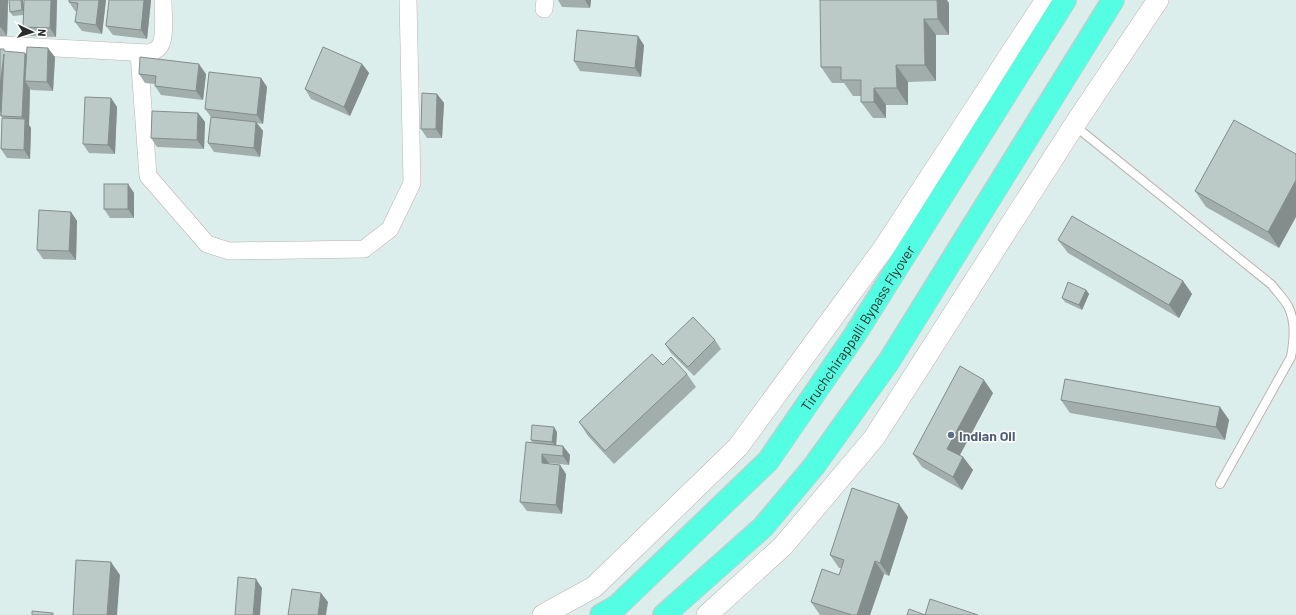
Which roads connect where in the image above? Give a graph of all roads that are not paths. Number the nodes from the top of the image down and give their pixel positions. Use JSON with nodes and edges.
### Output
{"nodes":[{"id":1,"x":163,"y":0,"type":"edge"},
{"id":2,"x":408,"y":0,"type":"edge"},
{"id":3,"x":1046,"y":0,"type":"edge"},
{"id":4,"x":1065,"y":0,"type":"edge"},
{"id":5,"x":1113,"y":0,"type":"edge"},
{"id":6,"x":1158,"y":0,"type":"edge"},
{"id":7,"x":0,"y":45,"type":"edge"},
{"id":8,"x":139,"y":53,"type":"junction"},
{"id":9,"x":1074,"y":126,"type":"junction"},
{"id":10,"x":1220,"y":484,"type":"dead end"},
{"id":11,"x":543,"y":615,"type":"edge"},
{"id":12,"x":601,"y":615,"type":"edge"},
{"id":13,"x":664,"y":615,"type":"edge"},
{"id":14,"x":707,"y":615,"type":"edge"}],
"edges":[{"from":1,"to":8,"type":"street"},
{"from":2,"to":8,"type":"street"},
{"from":3,"to":11,"type":"street"},
{"from":4,"to":12,"type":"highway","name":"Tiruchchirappalli Bypass Flyover"},
{"from":5,"to":13,"type":"highway"},
{"from":6,"to":9,"type":"street"},
{"from":7,"to":8,"type":"street"},
{"from":9,"to":10,"type":"lane"},
{"from":9,"to":14,"type":"street"}]}
